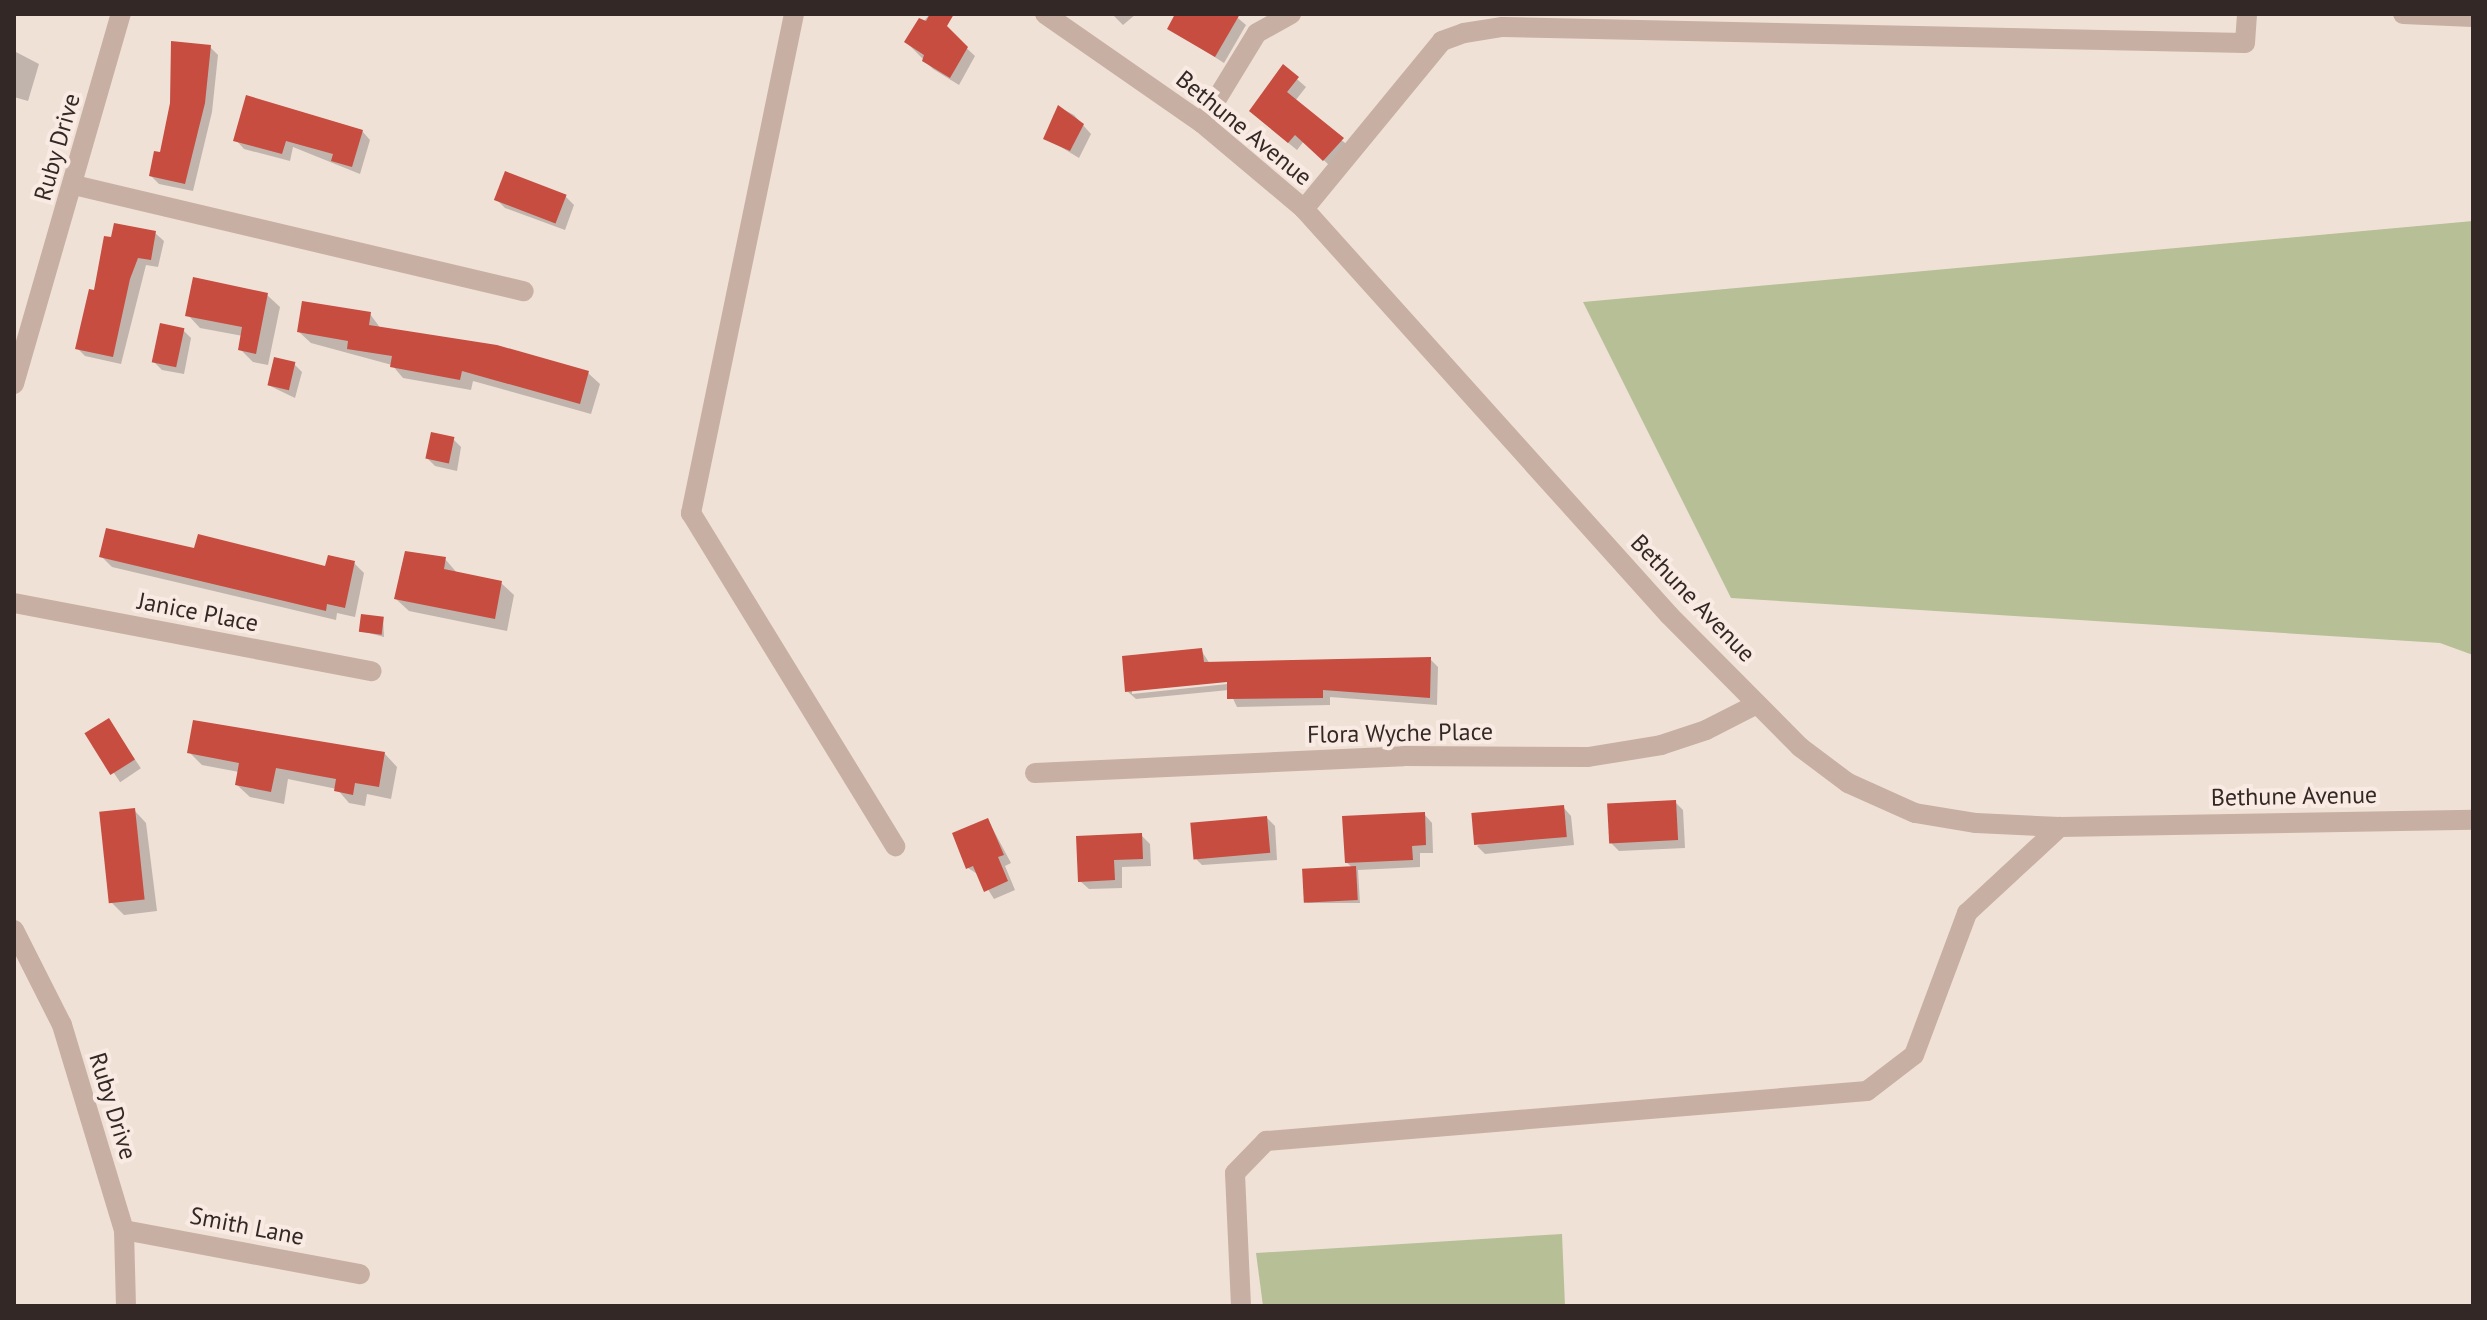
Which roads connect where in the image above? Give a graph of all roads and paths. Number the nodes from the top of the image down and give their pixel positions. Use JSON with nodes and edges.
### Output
{"nodes":[{"id":1,"x":121,"y":14,"type":"edge"},
{"id":2,"x":794,"y":14,"type":"edge"},
{"id":3,"x":1045,"y":14,"type":"edge"},
{"id":4,"x":1291,"y":14,"type":"edge"},
{"id":5,"x":2247,"y":14,"type":"edge"},
{"id":6,"x":2403,"y":14,"type":"edge"},
{"id":7,"x":2473,"y":17,"type":"edge"},
{"id":8,"x":1258,"y":24,"type":"edge"},
{"id":9,"x":1202,"y":123,"type":"junction"},
{"id":10,"x":74,"y":185,"type":"junction"},
{"id":11,"x":1304,"y":209,"type":"junction"},
{"id":12,"x":524,"y":291,"type":"dead end"},
{"id":13,"x":14,"y":384,"type":"edge"},
{"id":14,"x":14,"y":603,"type":"edge"},
{"id":15,"x":372,"y":671,"type":"dead end"},
{"id":16,"x":1757,"y":704,"type":"junction"},
{"id":17,"x":1035,"y":773,"type":"dead end"},
{"id":18,"x":2473,"y":820,"type":"edge"},
{"id":19,"x":2060,"y":827,"type":"junction"},
{"id":20,"x":895,"y":846,"type":"dead end"},
{"id":21,"x":14,"y":930,"type":"edge"},
{"id":22,"x":124,"y":1230,"type":"junction"},
{"id":23,"x":360,"y":1274,"type":"dead end"},
{"id":24,"x":126,"y":1306,"type":"edge"},
{"id":25,"x":1241,"y":1306,"type":"edge"}],
"edges":[{"from":1,"to":10,"type":"street","name":"Ruby Drive"},
{"from":2,"to":20,"type":"street"},
{"from":3,"to":9,"type":"street","name":"Bethune Avenue"},
{"from":4,"to":8,"type":"street"},
{"from":5,"to":11,"type":"street"},
{"from":6,"to":7,"type":"street"},
{"from":8,"to":9,"type":"street"},
{"from":9,"to":11,"type":"street","name":"Bethune Avenue"},
{"from":10,"to":12,"type":"street"},
{"from":10,"to":13,"type":"street","name":"Ruby Drive"},
{"from":11,"to":16,"type":"street","name":"Bethune Avenue"},
{"from":14,"to":15,"type":"street","name":"Janice Place"},
{"from":16,"to":17,"type":"street","name":"Flora Wyche Place"},
{"from":16,"to":19,"type":"street","name":"Bethune Avenue"},
{"from":18,"to":19,"type":"street","name":"Bethune Avenue"},
{"from":19,"to":25,"type":"street"},
{"from":21,"to":22,"type":"street","name":"Ruby Drive"},
{"from":22,"to":23,"type":"street","name":"Smith Lane"},
{"from":22,"to":24,"type":"street","name":"Ruby Drive"}]}
